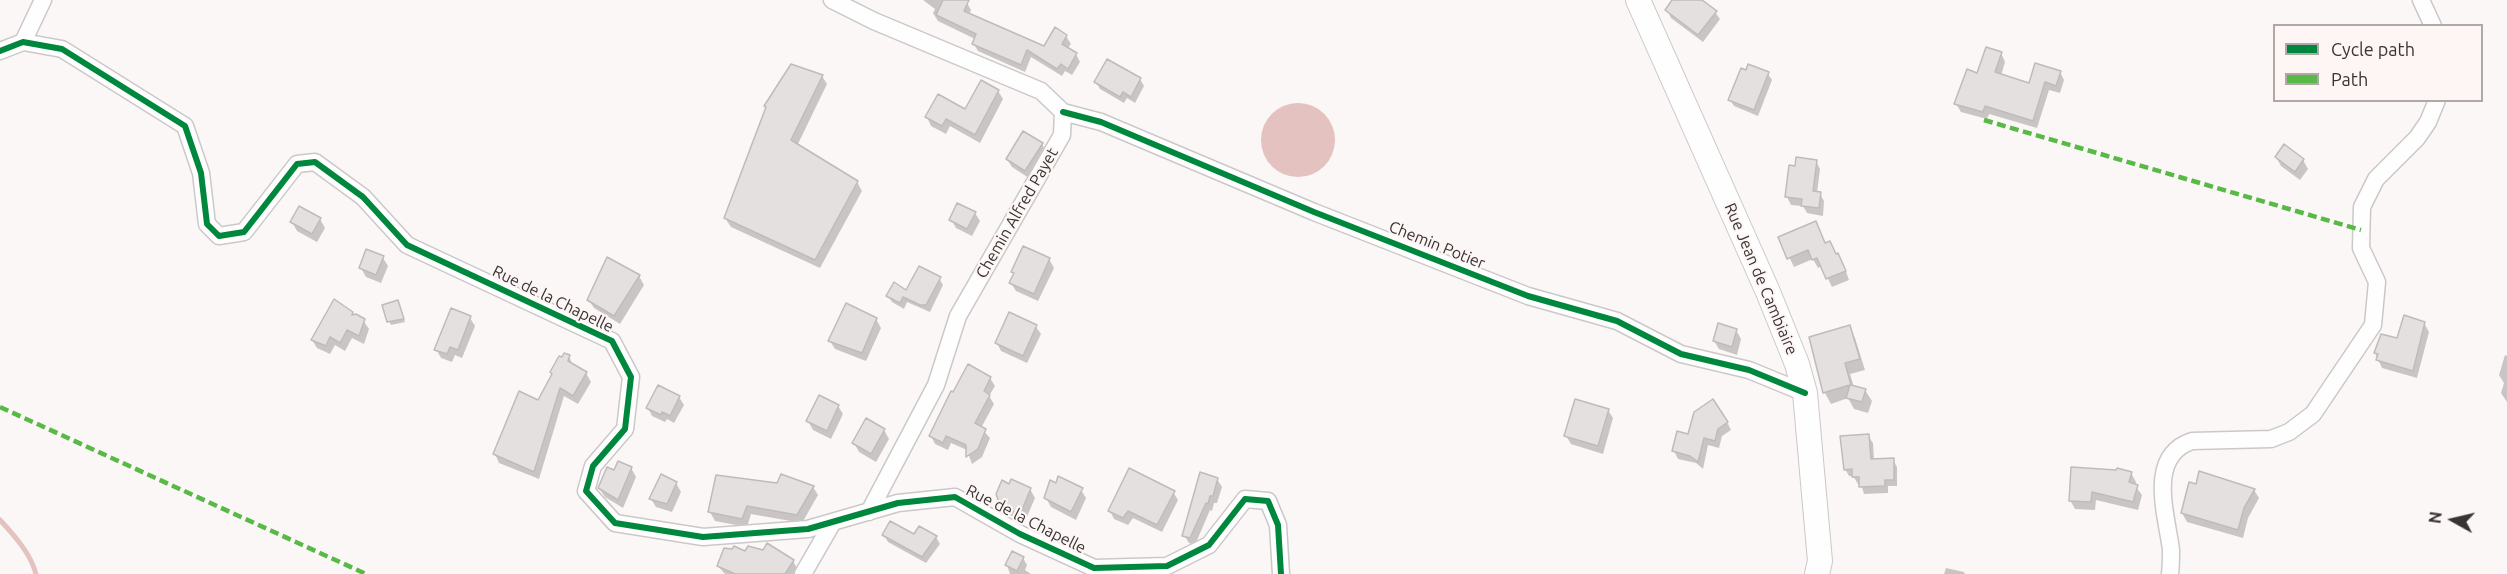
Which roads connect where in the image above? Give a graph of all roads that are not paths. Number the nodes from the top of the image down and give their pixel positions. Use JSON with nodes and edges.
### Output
{"nodes":[{"id":1,"x":42,"y":0,"type":"edge"},
{"id":2,"x":832,"y":0,"type":"edge"},
{"id":3,"x":1638,"y":0,"type":"edge"},
{"id":4,"x":2421,"y":0,"type":"edge"},
{"id":5,"x":2432,"y":24,"type":"edge"},
{"id":6,"x":23,"y":42,"type":"junction"},
{"id":7,"x":0,"y":51,"type":"edge"},
{"id":8,"x":2436,"y":102,"type":"edge"},
{"id":9,"x":1063,"y":112,"type":"junction"},
{"id":10,"x":1805,"y":393,"type":"junction"},
{"id":11,"x":869,"y":512,"type":"junction"},
{"id":12,"x":832,"y":522,"type":"junction"},
{"id":13,"x":803,"y":574,"type":"edge"},
{"id":14,"x":1281,"y":574,"type":"edge"},
{"id":15,"x":1817,"y":574,"type":"edge"},
{"id":16,"x":2170,"y":574,"type":"edge"}],
"edges":[{"from":1,"to":6,"type":"street"},
{"from":2,"to":9,"type":"street"},
{"from":3,"to":10,"type":"main road","name":"Rue Jean de Cambiaire"},
{"from":4,"to":5,"type":"street"},
{"from":6,"to":7,"type":"street"},
{"from":6,"to":12,"type":"street","name":"Rue de la Chapelle"},
{"from":8,"to":16,"type":"street"},
{"from":9,"to":10,"type":"street","name":"Chemin Potier"},
{"from":9,"to":11,"type":"street","name":"Chemin Alfred Payet"},
{"from":10,"to":15,"type":"main road","name":"Rue Jean de Cambiaire"},
{"from":11,"to":12,"type":"street","name":"Rue de la Chapelle"},
{"from":11,"to":14,"type":"street","name":"Rue de la Chapelle"},
{"from":12,"to":13,"type":"street"}]}
